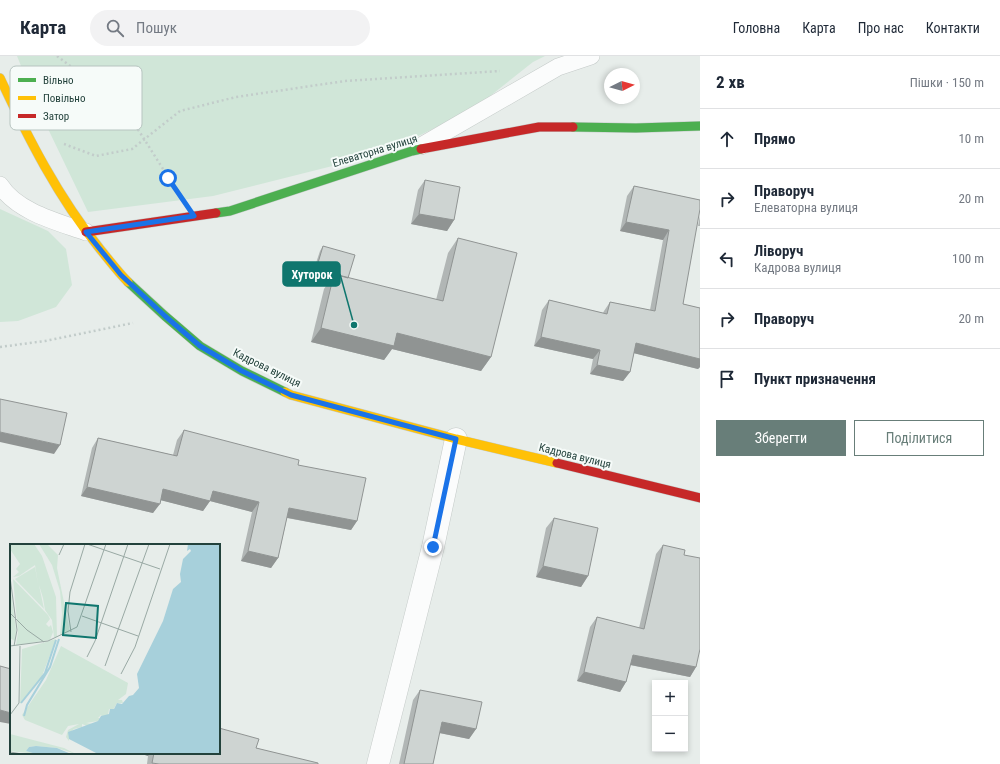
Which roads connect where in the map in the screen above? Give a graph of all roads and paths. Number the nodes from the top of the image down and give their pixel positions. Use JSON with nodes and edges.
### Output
{"nodes":[{"id":1,"x":57,"y":56,"type":"edge"},
{"id":2,"x":591,"y":56,"type":"edge"},
{"id":3,"x":70,"y":66,"type":"edge"},
{"id":4,"x":503,"y":70,"type":"dead end"},
{"id":5,"x":0,"y":78,"type":"edge"},
{"id":6,"x":10,"y":99,"type":"edge"},
{"id":7,"x":700,"y":126,"type":"edge"},
{"id":8,"x":25,"y":130,"type":"edge"},
{"id":9,"x":27,"y":130,"type":"edge"},
{"id":10,"x":138,"y":130,"type":"edge"},
{"id":11,"x":145,"y":140,"type":"junction"},
{"id":12,"x":412,"y":151,"type":"junction"},
{"id":13,"x":2,"y":190,"type":"edge"},
{"id":14,"x":194,"y":216,"type":"junction"},
{"id":15,"x":86,"y":232,"type":"junction"},
{"id":16,"x":165,"y":316,"type":"junction"},
{"id":17,"x":0,"y":347,"type":"edge"},
{"id":18,"x":456,"y":439,"type":"junction"},
{"id":19,"x":700,"y":498,"type":"edge"},
{"id":20,"x":378,"y":764,"type":"edge"}],
"edges":[{"from":1,"to":3,"type":"path"},
{"from":2,"to":12,"type":"lane"},
{"from":4,"to":11,"type":"path"},
{"from":5,"to":6,"type":"street","name":"Кадрова вулиця"},
{"from":7,"to":12,"type":"street","name":"Елеваторна вулиця"},
{"from":8,"to":15,"type":"street","name":"Кадрова вулиця"},
{"from":9,"to":11,"type":"path"},
{"from":10,"to":11,"type":"path"},
{"from":11,"to":14,"type":"path"},
{"from":12,"to":14,"type":"street","name":"Елеваторна вулиця"},
{"from":13,"to":15,"type":"lane"},
{"from":14,"to":15,"type":"street","name":"Елеваторна вулиця"},
{"from":15,"to":16,"type":"street","name":"Кадрова вулиця"},
{"from":16,"to":17,"type":"path"},
{"from":16,"to":18,"type":"street","name":"Кадрова вулиця"},
{"from":18,"to":19,"type":"street","name":"Кадрова вулиця"},
{"from":18,"to":20,"type":"street"}]}
